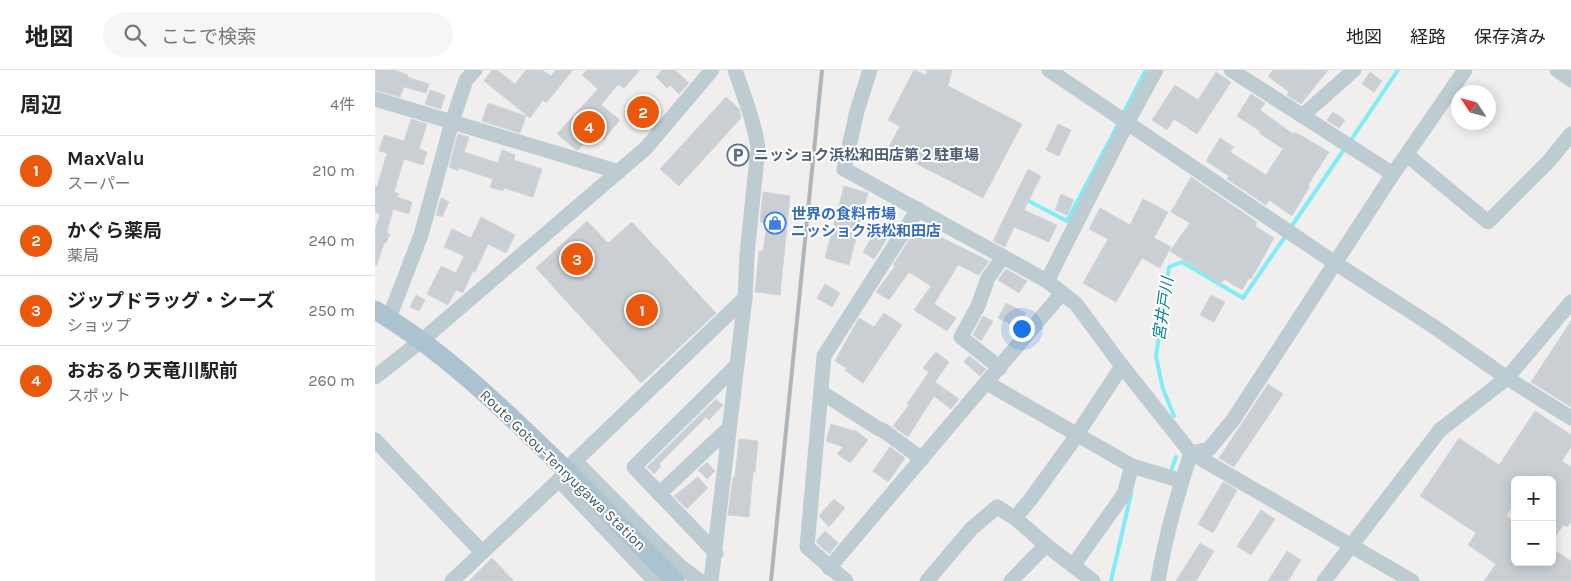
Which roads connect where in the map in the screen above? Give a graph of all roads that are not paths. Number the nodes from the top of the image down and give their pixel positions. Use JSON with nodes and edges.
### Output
{"nodes":[{"id":1,"x":475,"y":70,"type":"edge"},
{"id":2,"x":712,"y":70,"type":"edge"},
{"id":3,"x":735,"y":70,"type":"edge"},
{"id":4,"x":870,"y":70,"type":"edge"},
{"id":5,"x":1049,"y":70,"type":"edge"},
{"id":6,"x":1156,"y":70,"type":"edge"},
{"id":7,"x":1231,"y":70,"type":"edge"},
{"id":8,"x":1354,"y":70,"type":"edge"},
{"id":9,"x":1465,"y":70,"type":"edge"},
{"id":10,"x":1557,"y":70,"type":"edge"},
{"id":11,"x":1571,"y":80,"type":"edge"},
{"id":12,"x":375,"y":99,"type":"edge"},
{"id":13,"x":1302,"y":116,"type":"junction"},
{"id":14,"x":1123,"y":121,"type":"junction"},
{"id":15,"x":452,"y":122,"type":"junction"},
{"id":16,"x":1571,"y":134,"type":"edge"},
{"id":17,"x":1407,"y":155,"type":"junction"},
{"id":18,"x":619,"y":172,"type":"junction"},
{"id":19,"x":1393,"y":174,"type":"junction"},
{"id":20,"x":918,"y":209,"type":"junction"},
{"id":21,"x":1003,"y":257,"type":"junction"},
{"id":22,"x":1335,"y":263,"type":"junction"},
{"id":23,"x":1047,"y":281,"type":"junction"},
{"id":24,"x":1063,"y":293,"type":"junction"},
{"id":25,"x":745,"y":298,"type":"junction"},
{"id":26,"x":1571,"y":302,"type":"edge"},
{"id":27,"x":382,"y":314,"type":"edge"},
{"id":28,"x":421,"y":341,"type":"junction"},
{"id":29,"x":736,"y":366,"type":"junction"},
{"id":30,"x":1122,"y":366,"type":"junction"},
{"id":31,"x":1000,"y":368,"type":"junction"},
{"id":32,"x":375,"y":377,"type":"edge"},
{"id":33,"x":1507,"y":378,"type":"junction"},
{"id":34,"x":987,"y":383,"type":"junction"},
{"id":35,"x":821,"y":392,"type":"junction"},
{"id":36,"x":1571,"y":418,"type":"edge"},
{"id":37,"x":729,"y":428,"type":"junction"},
{"id":38,"x":1077,"y":434,"type":"junction"},
{"id":39,"x":375,"y":440,"type":"edge"},
{"id":40,"x":1191,"y":453,"type":"junction"},
{"id":41,"x":922,"y":459,"type":"junction"},
{"id":42,"x":1132,"y":466,"type":"junction"},
{"id":43,"x":568,"y":472,"type":"junction"},
{"id":44,"x":1174,"y":479,"type":"junction"},
{"id":45,"x":659,"y":494,"type":"junction"},
{"id":46,"x":1015,"y":518,"type":"junction"},
{"id":47,"x":1046,"y":545,"type":"junction"},
{"id":48,"x":1351,"y":545,"type":"junction"},
{"id":49,"x":482,"y":552,"type":"junction"},
{"id":50,"x":716,"y":553,"type":"junction"},
{"id":51,"x":1073,"y":566,"type":"junction"},
{"id":52,"x":829,"y":568,"type":"junction"},
{"id":53,"x":452,"y":581,"type":"edge"},
{"id":54,"x":655,"y":581,"type":"edge"},
{"id":55,"x":675,"y":581,"type":"edge"},
{"id":56,"x":699,"y":581,"type":"edge"},
{"id":57,"x":711,"y":581,"type":"edge"},
{"id":58,"x":847,"y":581,"type":"edge"},
{"id":59,"x":927,"y":581,"type":"edge"},
{"id":60,"x":1011,"y":581,"type":"edge"},
{"id":61,"x":1093,"y":581,"type":"edge"},
{"id":62,"x":1158,"y":581,"type":"edge"},
{"id":63,"x":1324,"y":581,"type":"edge"},
{"id":64,"x":1412,"y":581,"type":"edge"}],
"edges":[{"from":1,"to":15,"type":"street"},
{"from":2,"to":18,"type":"street"},
{"from":3,"to":25,"type":"street"},
{"from":4,"to":20,"type":"street"},
{"from":5,"to":14,"type":"street"},
{"from":6,"to":14,"type":"street"},
{"from":7,"to":13,"type":"street"},
{"from":8,"to":13,"type":"street"},
{"from":9,"to":17,"type":"street"},
{"from":10,"to":11,"type":"street"},
{"from":12,"to":15,"type":"street"},
{"from":13,"to":19,"type":"street"},
{"from":14,"to":22,"type":"street"},
{"from":14,"to":23,"type":"street"},
{"from":15,"to":18,"type":"street"},
{"from":15,"to":27,"type":"street"},
{"from":16,"to":17,"type":"street"},
{"from":17,"to":19,"type":"street"},
{"from":18,"to":28,"type":"street"},
{"from":19,"to":22,"type":"street"},
{"from":20,"to":21,"type":"street"},
{"from":20,"to":35,"type":"street"},
{"from":21,"to":23,"type":"street"},
{"from":21,"to":31,"type":"street"},
{"from":22,"to":33,"type":"street"},
{"from":22,"to":40,"type":"street"},
{"from":23,"to":24,"type":"street"},
{"from":24,"to":30,"type":"street"},
{"from":24,"to":31,"type":"street"},
{"from":25,"to":29,"type":"street"},
{"from":25,"to":43,"type":"street"},
{"from":26,"to":33,"type":"street"},
{"from":27,"to":28,"type":"main road","name":"Route Gotou-Tenryugawa Station"},
{"from":28,"to":32,"type":"street"},
{"from":28,"to":43,"type":"main road","name":"Route Gotou-Tenryugawa Station"},
{"from":29,"to":37,"type":"street"},
{"from":29,"to":45,"type":"street"},
{"from":30,"to":38,"type":"street"},
{"from":30,"to":40,"type":"street"},
{"from":31,"to":34,"type":"street"},
{"from":33,"to":36,"type":"street"},
{"from":33,"to":48,"type":"street"},
{"from":34,"to":38,"type":"street"},
{"from":34,"to":41,"type":"street"},
{"from":35,"to":41,"type":"street"},
{"from":35,"to":52,"type":"street"},
{"from":37,"to":45,"type":"street"},
{"from":37,"to":50,"type":"street"},
{"from":38,"to":42,"type":"street"},
{"from":38,"to":46,"type":"street"},
{"from":39,"to":49,"type":"street"},
{"from":40,"to":44,"type":"street"},
{"from":40,"to":48,"type":"street"},
{"from":41,"to":52,"type":"street"},
{"from":42,"to":44,"type":"street"},
{"from":42,"to":51,"type":"street"},
{"from":43,"to":49,"type":"street"},
{"from":43,"to":54,"type":"street"},
{"from":43,"to":55,"type":"main road","name":"Route Gotou-Tenryugawa Station"},
{"from":43,"to":56,"type":"street"},
{"from":44,"to":62,"type":"street"},
{"from":45,"to":50,"type":"street"},
{"from":46,"to":47,"type":"street"},
{"from":46,"to":59,"type":"street"},
{"from":47,"to":51,"type":"street"},
{"from":47,"to":60,"type":"street"},
{"from":48,"to":63,"type":"street"},
{"from":48,"to":64,"type":"street"},
{"from":49,"to":53,"type":"street"},
{"from":50,"to":57,"type":"street"},
{"from":51,"to":61,"type":"street"},
{"from":52,"to":58,"type":"street"}]}
